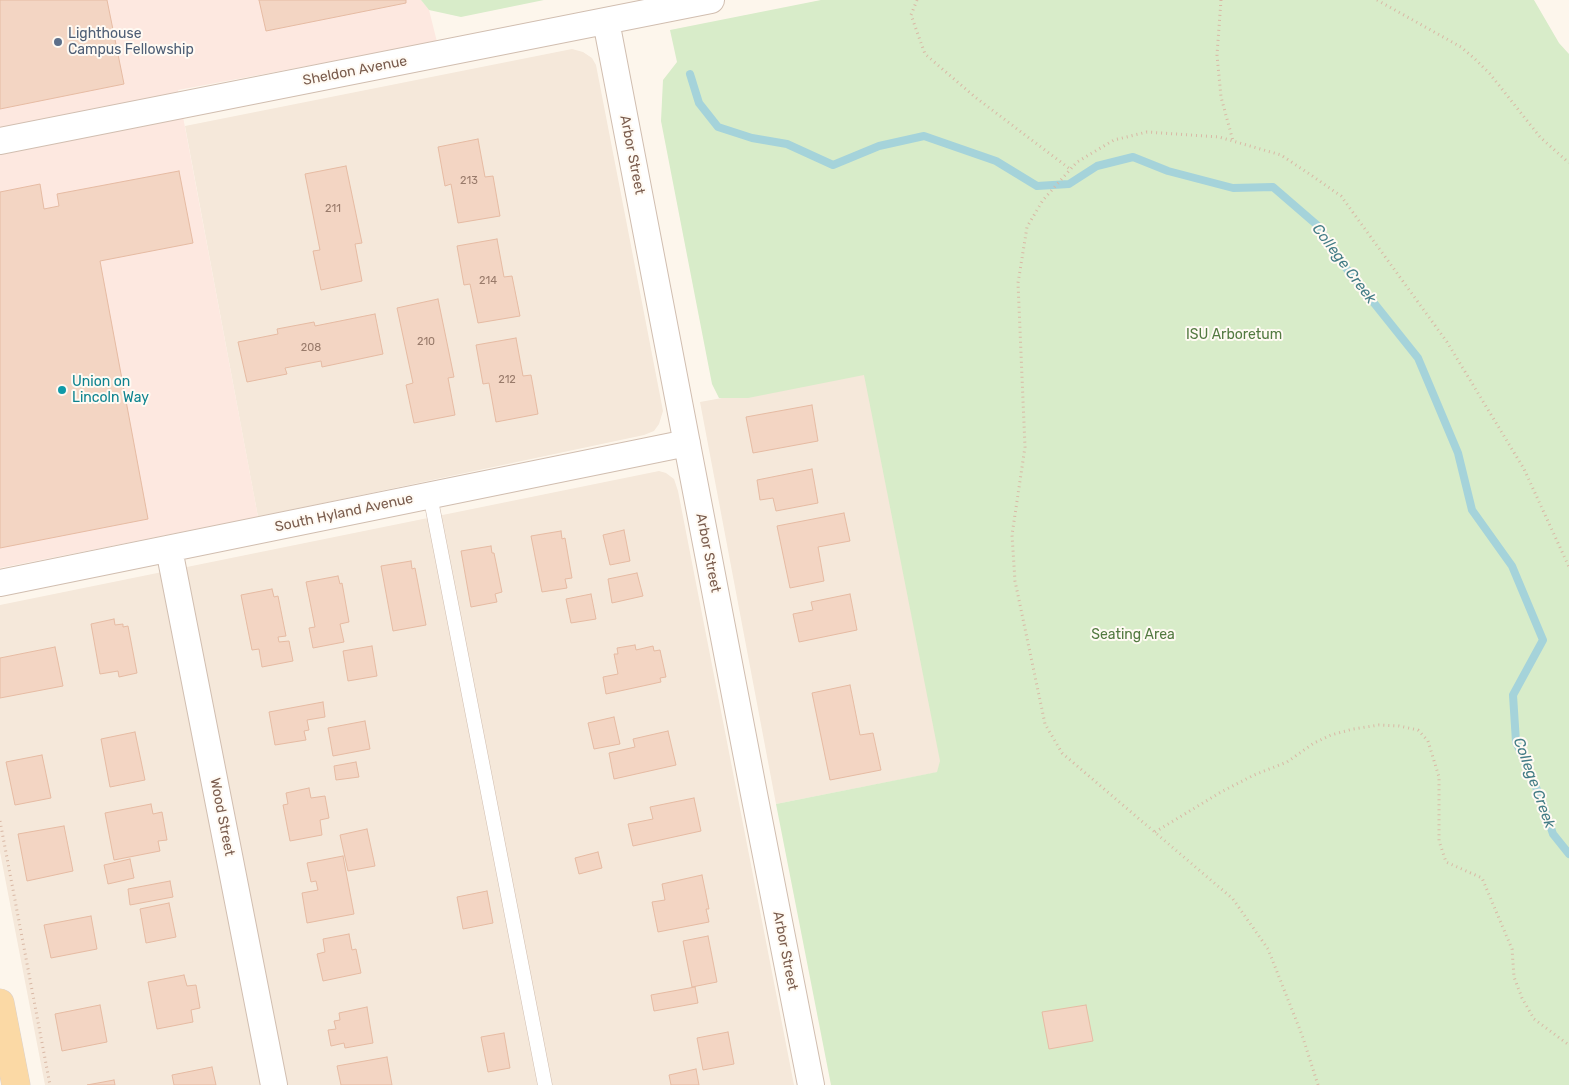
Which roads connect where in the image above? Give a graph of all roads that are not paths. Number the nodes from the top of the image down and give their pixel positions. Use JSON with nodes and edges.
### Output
{"nodes":[{"id":1,"x":711,"y":0,"type":"edge"},
{"id":2,"x":606,"y":21,"type":"junction"},
{"id":3,"x":0,"y":141,"type":"edge"},
{"id":4,"x":687,"y":443,"type":"junction"},
{"id":5,"x":430,"y":495,"type":"junction"},
{"id":6,"x":169,"y":549,"type":"junction"},
{"id":7,"x":0,"y":583,"type":"edge"},
{"id":8,"x":0,"y":1003,"type":"edge"},
{"id":9,"x":5,"y":1060,"type":"edge"},
{"id":10,"x":16,"y":1085,"type":"edge"},
{"id":11,"x":274,"y":1085,"type":"edge"},
{"id":12,"x":545,"y":1085,"type":"edge"},
{"id":13,"x":812,"y":1085,"type":"edge"}],
"edges":[{"from":1,"to":2,"type":"street","name":"Sheldon Avenue"},
{"from":2,"to":3,"type":"street","name":"Sheldon Avenue"},
{"from":2,"to":4,"type":"street","name":"Arbor Street"},
{"from":4,"to":5,"type":"street","name":"South Hyland Avenue"},
{"from":4,"to":13,"type":"street","name":"Arbor Street"},
{"from":5,"to":6,"type":"street","name":"South Hyland Avenue"},
{"from":5,"to":12,"type":"lane"},
{"from":6,"to":7,"type":"street","name":"South Hyland Avenue"},
{"from":6,"to":11,"type":"street","name":"Wood Street"},
{"from":8,"to":9,"type":"main road"},
{"from":9,"to":10,"type":"main road"}]}
